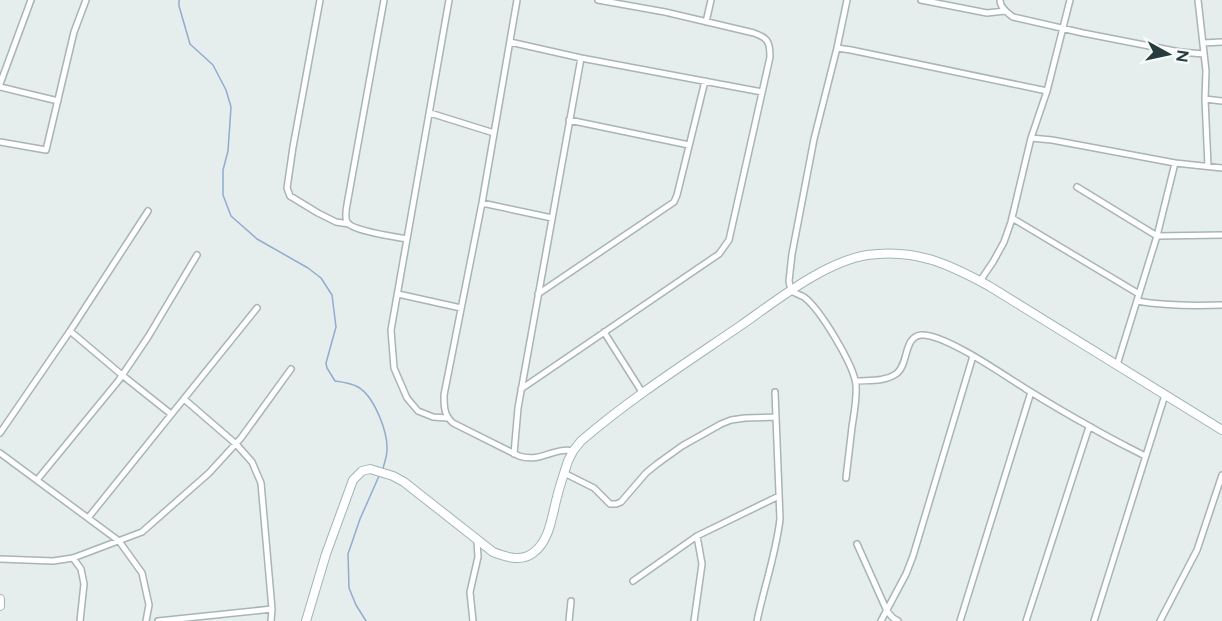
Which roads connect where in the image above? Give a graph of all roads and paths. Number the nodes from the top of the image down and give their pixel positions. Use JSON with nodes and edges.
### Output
{"nodes":[{"id":1,"x":31,"y":0,"type":"edge"},
{"id":2,"x":86,"y":0,"type":"edge"},
{"id":3,"x":320,"y":0,"type":"edge"},
{"id":4,"x":384,"y":0,"type":"edge"},
{"id":5,"x":449,"y":0,"type":"edge"},
{"id":6,"x":518,"y":0,"type":"edge"},
{"id":7,"x":598,"y":0,"type":"edge"},
{"id":8,"x":711,"y":0,"type":"edge"},
{"id":9,"x":847,"y":0,"type":"edge"},
{"id":10,"x":921,"y":0,"type":"edge"},
{"id":11,"x":1000,"y":0,"type":"edge"},
{"id":12,"x":1070,"y":0,"type":"edge"},
{"id":13,"x":1198,"y":0,"type":"edge"},
{"id":14,"x":1005,"y":11,"type":"junction"},
{"id":15,"x":706,"y":22,"type":"junction"},
{"id":16,"x":1063,"y":30,"type":"junction"},
{"id":17,"x":510,"y":42,"type":"junction"},
{"id":18,"x":1222,"y":42,"type":"edge"},
{"id":19,"x":1203,"y":43,"type":"junction"},
{"id":20,"x":837,"y":48,"type":"junction"},
{"id":21,"x":1204,"y":54,"type":"junction"},
{"id":22,"x":581,"y":58,"type":"junction"},
{"id":23,"x":705,"y":81,"type":"junction"},
{"id":24,"x":0,"y":85,"type":"edge"},
{"id":25,"x":1047,"y":91,"type":"junction"},
{"id":26,"x":762,"y":92,"type":"junction"},
{"id":27,"x":1204,"y":99,"type":"junction"},
{"id":28,"x":58,"y":101,"type":"junction"},
{"id":29,"x":1222,"y":101,"type":"edge"},
{"id":30,"x":430,"y":113,"type":"junction"},
{"id":31,"x":569,"y":120,"type":"junction"},
{"id":32,"x":494,"y":133,"type":"junction"},
{"id":33,"x":1031,"y":138,"type":"junction"},
{"id":34,"x":0,"y":142,"type":"edge"},
{"id":35,"x":689,"y":145,"type":"junction"},
{"id":36,"x":1175,"y":163,"type":"junction"},
{"id":37,"x":1208,"y":166,"type":"junction"},
{"id":38,"x":1222,"y":168,"type":"edge"},
{"id":39,"x":1077,"y":187,"type":"dead end"},
{"id":40,"x":482,"y":202,"type":"junction"},
{"id":41,"x":148,"y":211,"type":"dead end"},
{"id":42,"x":552,"y":218,"type":"junction"},
{"id":43,"x":1012,"y":218,"type":"junction"},
{"id":44,"x":349,"y":224,"type":"junction"},
{"id":45,"x":1222,"y":235,"type":"edge"},
{"id":46,"x":1157,"y":236,"type":"junction"},
{"id":47,"x":407,"y":239,"type":"junction"},
{"id":48,"x":197,"y":255,"type":"dead end"},
{"id":49,"x":980,"y":281,"type":"junction"},
{"id":50,"x":791,"y":291,"type":"junction"},
{"id":51,"x":398,"y":294,"type":"junction"},
{"id":52,"x":1139,"y":294,"type":"junction"},
{"id":53,"x":537,"y":295,"type":"junction"},
{"id":54,"x":1137,"y":301,"type":"junction"},
{"id":55,"x":1222,"y":305,"type":"edge"},
{"id":56,"x":257,"y":308,"type":"dead end"},
{"id":57,"x":461,"y":308,"type":"junction"},
{"id":58,"x":70,"y":331,"type":"junction"},
{"id":59,"x":604,"y":332,"type":"junction"},
{"id":60,"x":973,"y":356,"type":"junction"},
{"id":61,"x":1117,"y":365,"type":"junction"},
{"id":62,"x":291,"y":369,"type":"dead end"},
{"id":63,"x":122,"y":375,"type":"junction"},
{"id":64,"x":856,"y":381,"type":"junction"},
{"id":65,"x":522,"y":389,"type":"junction"},
{"id":66,"x":642,"y":392,"type":"junction"},
{"id":67,"x":775,"y":392,"type":"dead end"},
{"id":68,"x":1031,"y":392,"type":"junction"},
{"id":69,"x":1165,"y":395,"type":"junction"},
{"id":70,"x":184,"y":399,"type":"junction"},
{"id":71,"x":171,"y":414,"type":"junction"},
{"id":72,"x":776,"y":417,"type":"junction"},
{"id":73,"x":447,"y":418,"type":"junction"},
{"id":74,"x":1089,"y":427,"type":"junction"},
{"id":75,"x":1222,"y":430,"type":"edge"},
{"id":76,"x":0,"y":433,"type":"edge"},
{"id":77,"x":236,"y":444,"type":"junction"},
{"id":78,"x":573,"y":451,"type":"junction"},
{"id":79,"x":0,"y":453,"type":"edge"},
{"id":80,"x":514,"y":454,"type":"junction"},
{"id":81,"x":1145,"y":456,"type":"junction"},
{"id":82,"x":564,"y":473,"type":"junction"},
{"id":83,"x":1222,"y":475,"type":"edge"},
{"id":84,"x":846,"y":478,"type":"dead end"},
{"id":85,"x":38,"y":480,"type":"junction"},
{"id":86,"x":779,"y":496,"type":"junction"},
{"id":87,"x":1215,"y":496,"type":"junction"},
{"id":88,"x":1222,"y":498,"type":"edge"},
{"id":89,"x":88,"y":518,"type":"junction"},
{"id":90,"x":697,"y":536,"type":"junction"},
{"id":91,"x":119,"y":541,"type":"junction"},
{"id":92,"x":477,"y":541,"type":"junction"},
{"id":93,"x":857,"y":544,"type":"dead end"},
{"id":94,"x":73,"y":558,"type":"junction"},
{"id":95,"x":0,"y":559,"type":"edge"},
{"id":96,"x":633,"y":581,"type":"dead end"},
{"id":97,"x":0,"y":599,"type":"edge"},
{"id":98,"x":571,"y":601,"type":"dead end"},
{"id":99,"x":0,"y":606,"type":"edge"},
{"id":100,"x":272,"y":609,"type":"junction"},
{"id":101,"x":887,"y":611,"type":"junction"},
{"id":102,"x":80,"y":621,"type":"edge"},
{"id":103,"x":146,"y":621,"type":"edge"},
{"id":104,"x":158,"y":621,"type":"edge"},
{"id":105,"x":271,"y":621,"type":"edge"},
{"id":106,"x":306,"y":621,"type":"edge"},
{"id":107,"x":473,"y":621,"type":"edge"},
{"id":108,"x":569,"y":621,"type":"edge"},
{"id":109,"x":694,"y":621,"type":"edge"},
{"id":110,"x":756,"y":621,"type":"edge"},
{"id":111,"x":881,"y":621,"type":"edge"},
{"id":112,"x":898,"y":621,"type":"edge"},
{"id":113,"x":960,"y":621,"type":"edge"},
{"id":114,"x":1026,"y":621,"type":"edge"},
{"id":115,"x":1094,"y":621,"type":"edge"},
{"id":116,"x":1160,"y":621,"type":"edge"}],
"edges":[{"from":1,"to":24,"type":"street"},
{"from":2,"to":28,"type":"street"},
{"from":3,"to":44,"type":"street"},
{"from":4,"to":44,"type":"street"},
{"from":5,"to":30,"type":"street"},
{"from":6,"to":17,"type":"street"},
{"from":7,"to":15,"type":"street"},
{"from":8,"to":15,"type":"street"},
{"from":9,"to":20,"type":"street"},
{"from":10,"to":14,"type":"street"},
{"from":11,"to":14,"type":"street"},
{"from":12,"to":16,"type":"street"},
{"from":13,"to":19,"type":"street"},
{"from":14,"to":16,"type":"street"},
{"from":15,"to":26,"type":"street"},
{"from":16,"to":21,"type":"street"},
{"from":16,"to":25,"type":"street"},
{"from":17,"to":22,"type":"street"},
{"from":17,"to":32,"type":"street"},
{"from":18,"to":19,"type":"street"},
{"from":19,"to":21,"type":"street"},
{"from":20,"to":25,"type":"street"},
{"from":20,"to":50,"type":"street"},
{"from":21,"to":27,"type":"street"},
{"from":22,"to":23,"type":"street"},
{"from":22,"to":31,"type":"street"},
{"from":23,"to":26,"type":"street"},
{"from":23,"to":35,"type":"street"},
{"from":24,"to":28,"type":"street"},
{"from":25,"to":33,"type":"street"},
{"from":26,"to":59,"type":"street"},
{"from":27,"to":29,"type":"street"},
{"from":27,"to":37,"type":"street"},
{"from":28,"to":34,"type":"street"},
{"from":30,"to":32,"type":"street"},
{"from":30,"to":47,"type":"street"},
{"from":31,"to":35,"type":"street"},
{"from":31,"to":42,"type":"street"},
{"from":32,"to":40,"type":"street"},
{"from":33,"to":36,"type":"street"},
{"from":33,"to":43,"type":"street"},
{"from":35,"to":53,"type":"street"},
{"from":36,"to":37,"type":"street"},
{"from":36,"to":46,"type":"street"},
{"from":37,"to":38,"type":"street"},
{"from":39,"to":46,"type":"street"},
{"from":40,"to":42,"type":"street"},
{"from":40,"to":57,"type":"street"},
{"from":41,"to":58,"type":"street"},
{"from":42,"to":53,"type":"street"},
{"from":43,"to":49,"type":"street"},
{"from":43,"to":52,"type":"street"},
{"from":44,"to":47,"type":"street"},
{"from":45,"to":46,"type":"street"},
{"from":46,"to":52,"type":"street"},
{"from":47,"to":51,"type":"street"},
{"from":48,"to":63,"type":"street"},
{"from":49,"to":50,"type":"street"},
{"from":49,"to":61,"type":"street"},
{"from":50,"to":64,"type":"street"},
{"from":50,"to":66,"type":"street"},
{"from":51,"to":57,"type":"street"},
{"from":51,"to":73,"type":"street"},
{"from":52,"to":54,"type":"street"},
{"from":53,"to":65,"type":"street"},
{"from":54,"to":55,"type":"street"},
{"from":54,"to":61,"type":"street"},
{"from":56,"to":70,"type":"street"},
{"from":57,"to":73,"type":"street"},
{"from":58,"to":63,"type":"street"},
{"from":58,"to":76,"type":"street"},
{"from":59,"to":65,"type":"street"},
{"from":59,"to":66,"type":"street"},
{"from":60,"to":64,"type":"street"},
{"from":60,"to":68,"type":"street"},
{"from":60,"to":101,"type":"street"},
{"from":61,"to":69,"type":"street"},
{"from":62,"to":77,"type":"street"},
{"from":63,"to":71,"type":"street"},
{"from":63,"to":85,"type":"street"},
{"from":64,"to":84,"type":"street"},
{"from":65,"to":80,"type":"street"},
{"from":66,"to":78,"type":"street"},
{"from":67,"to":72,"type":"street"},
{"from":68,"to":74,"type":"street"},
{"from":68,"to":113,"type":"street"},
{"from":69,"to":75,"type":"street"},
{"from":69,"to":81,"type":"street"},
{"from":70,"to":71,"type":"street"},
{"from":70,"to":77,"type":"street"},
{"from":71,"to":89,"type":"street"},
{"from":72,"to":82,"type":"street"},
{"from":72,"to":86,"type":"street"},
{"from":73,"to":80,"type":"street"},
{"from":74,"to":81,"type":"street"},
{"from":74,"to":114,"type":"street"},
{"from":77,"to":91,"type":"street"},
{"from":77,"to":100,"type":"street"},
{"from":78,"to":80,"type":"street"},
{"from":78,"to":82,"type":"street"},
{"from":79,"to":85,"type":"street"},
{"from":81,"to":115,"type":"street"},
{"from":82,"to":92,"type":"street"},
{"from":83,"to":87,"type":"street"},
{"from":85,"to":89,"type":"street"},
{"from":86,"to":90,"type":"street"},
{"from":86,"to":110,"type":"street"},
{"from":87,"to":88,"type":"street"},
{"from":87,"to":116,"type":"street"},
{"from":89,"to":91,"type":"street"},
{"from":90,"to":96,"type":"street"},
{"from":90,"to":109,"type":"street"},
{"from":91,"to":94,"type":"street"},
{"from":91,"to":103,"type":"street"},
{"from":92,"to":106,"type":"street"},
{"from":92,"to":107,"type":"street"},
{"from":93,"to":101,"type":"street"},
{"from":94,"to":95,"type":"street"},
{"from":94,"to":102,"type":"street"},
{"from":97,"to":99,"type":"street"},
{"from":98,"to":108,"type":"street"},
{"from":100,"to":104,"type":"street"},
{"from":100,"to":105,"type":"street"},
{"from":101,"to":111,"type":"street"},
{"from":101,"to":112,"type":"street"}]}
